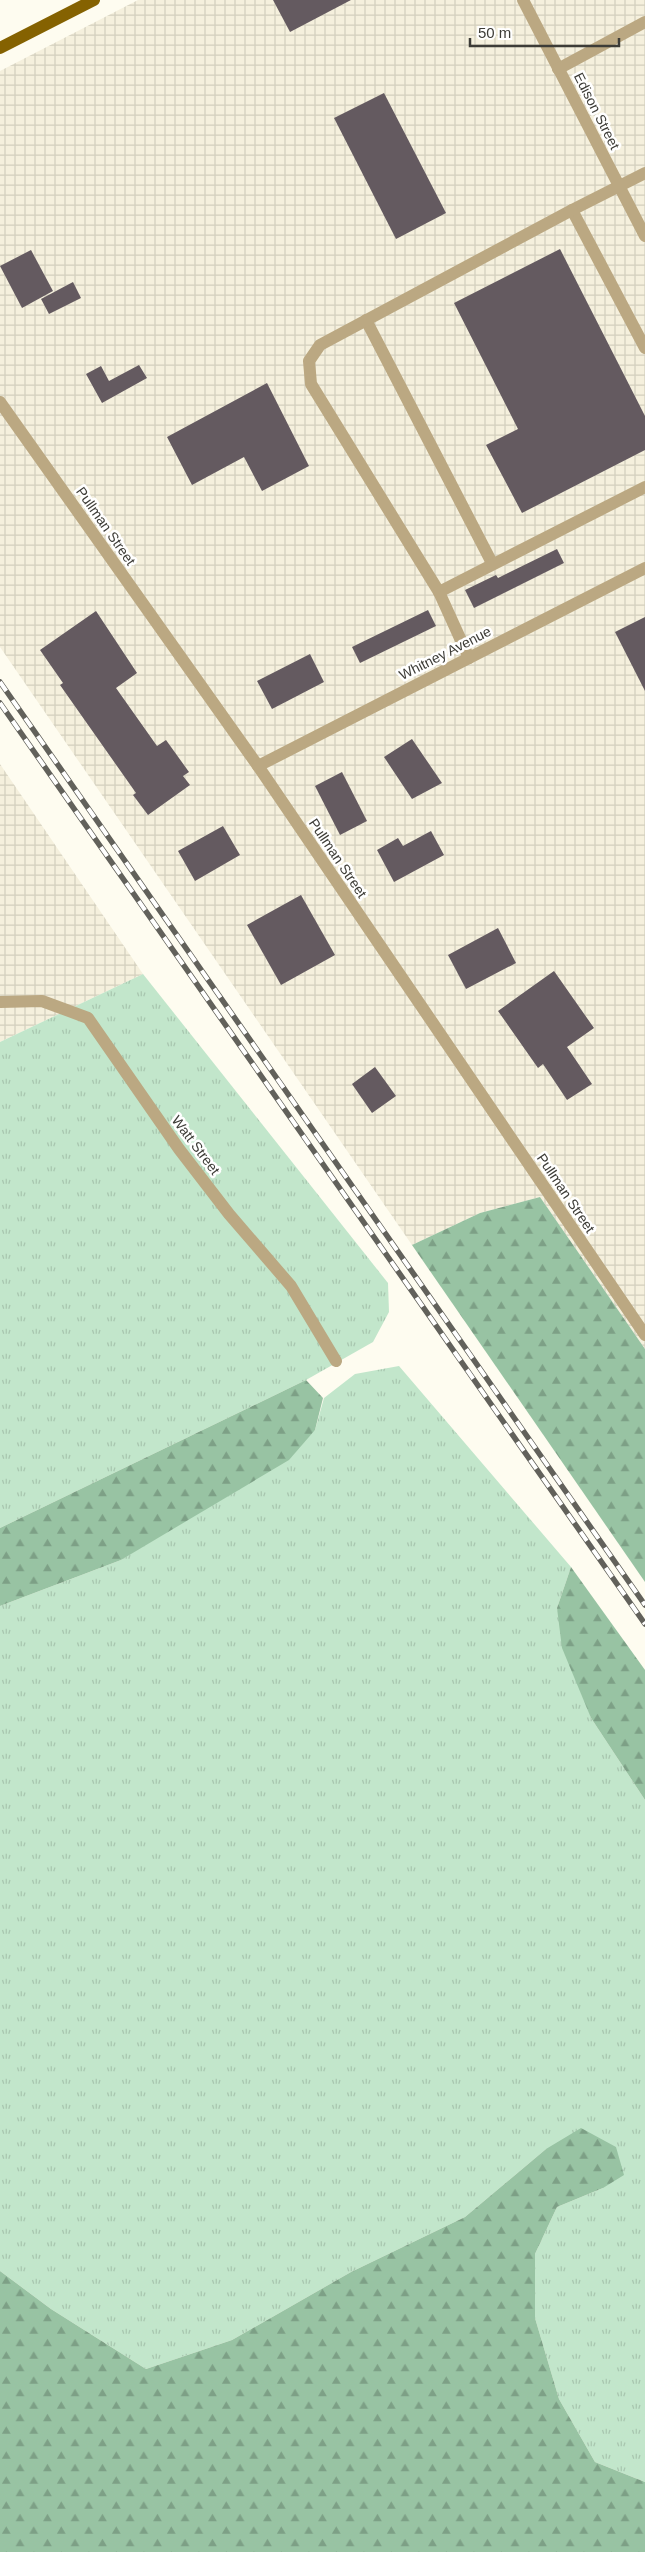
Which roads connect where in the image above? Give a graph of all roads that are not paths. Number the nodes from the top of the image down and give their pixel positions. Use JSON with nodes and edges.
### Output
{"nodes":[{"id":1,"x":522,"y":0,"type":"edge"},
{"id":2,"x":90,"y":1,"type":"edge"},
{"id":3,"x":645,"y":22,"type":"edge"},
{"id":4,"x":0,"y":48,"type":"edge"},
{"id":5,"x":558,"y":69,"type":"junction"},
{"id":6,"x":645,"y":173,"type":"edge"},
{"id":7,"x":620,"y":187,"type":"junction"},
{"id":8,"x":572,"y":210,"type":"junction"},
{"id":9,"x":645,"y":236,"type":"edge"},
{"id":10,"x":366,"y":320,"type":"junction"},
{"id":11,"x":645,"y":348,"type":"edge"},
{"id":12,"x":0,"y":402,"type":"edge"},
{"id":13,"x":645,"y":486,"type":"edge"},
{"id":14,"x":492,"y":563,"type":"junction"},
{"id":15,"x":645,"y":568,"type":"edge"},
{"id":16,"x":439,"y":592,"type":"junction"},
{"id":17,"x":469,"y":658,"type":"junction"},
{"id":18,"x":258,"y":766,"type":"junction"},
{"id":19,"x":0,"y":1002,"type":"edge"},
{"id":20,"x":645,"y":1335,"type":"edge"},
{"id":21,"x":336,"y":1361,"type":"dead end"}],
"edges":[{"from":1,"to":5,"type":"street","name":"Edison Street"},
{"from":2,"to":4,"type":"main road"},
{"from":3,"to":5,"type":"street"},
{"from":5,"to":7,"type":"street","name":"Edison Street"},
{"from":6,"to":7,"type":"street"},
{"from":7,"to":8,"type":"street"},
{"from":7,"to":9,"type":"street","name":"Edison Street"},
{"from":8,"to":10,"type":"street"},
{"from":8,"to":11,"type":"street"},
{"from":10,"to":14,"type":"street"},
{"from":10,"to":16,"type":"street"},
{"from":12,"to":18,"type":"street","name":"Pullman Street"},
{"from":13,"to":14,"type":"street"},
{"from":14,"to":16,"type":"street"},
{"from":15,"to":17,"type":"street","name":"Whitney Avenue"},
{"from":16,"to":17,"type":"street"},
{"from":17,"to":18,"type":"street","name":"Whitney Avenue"},
{"from":18,"to":20,"type":"street","name":"Pullman Street"},
{"from":19,"to":21,"type":"street","name":"Watt Street"}]}
